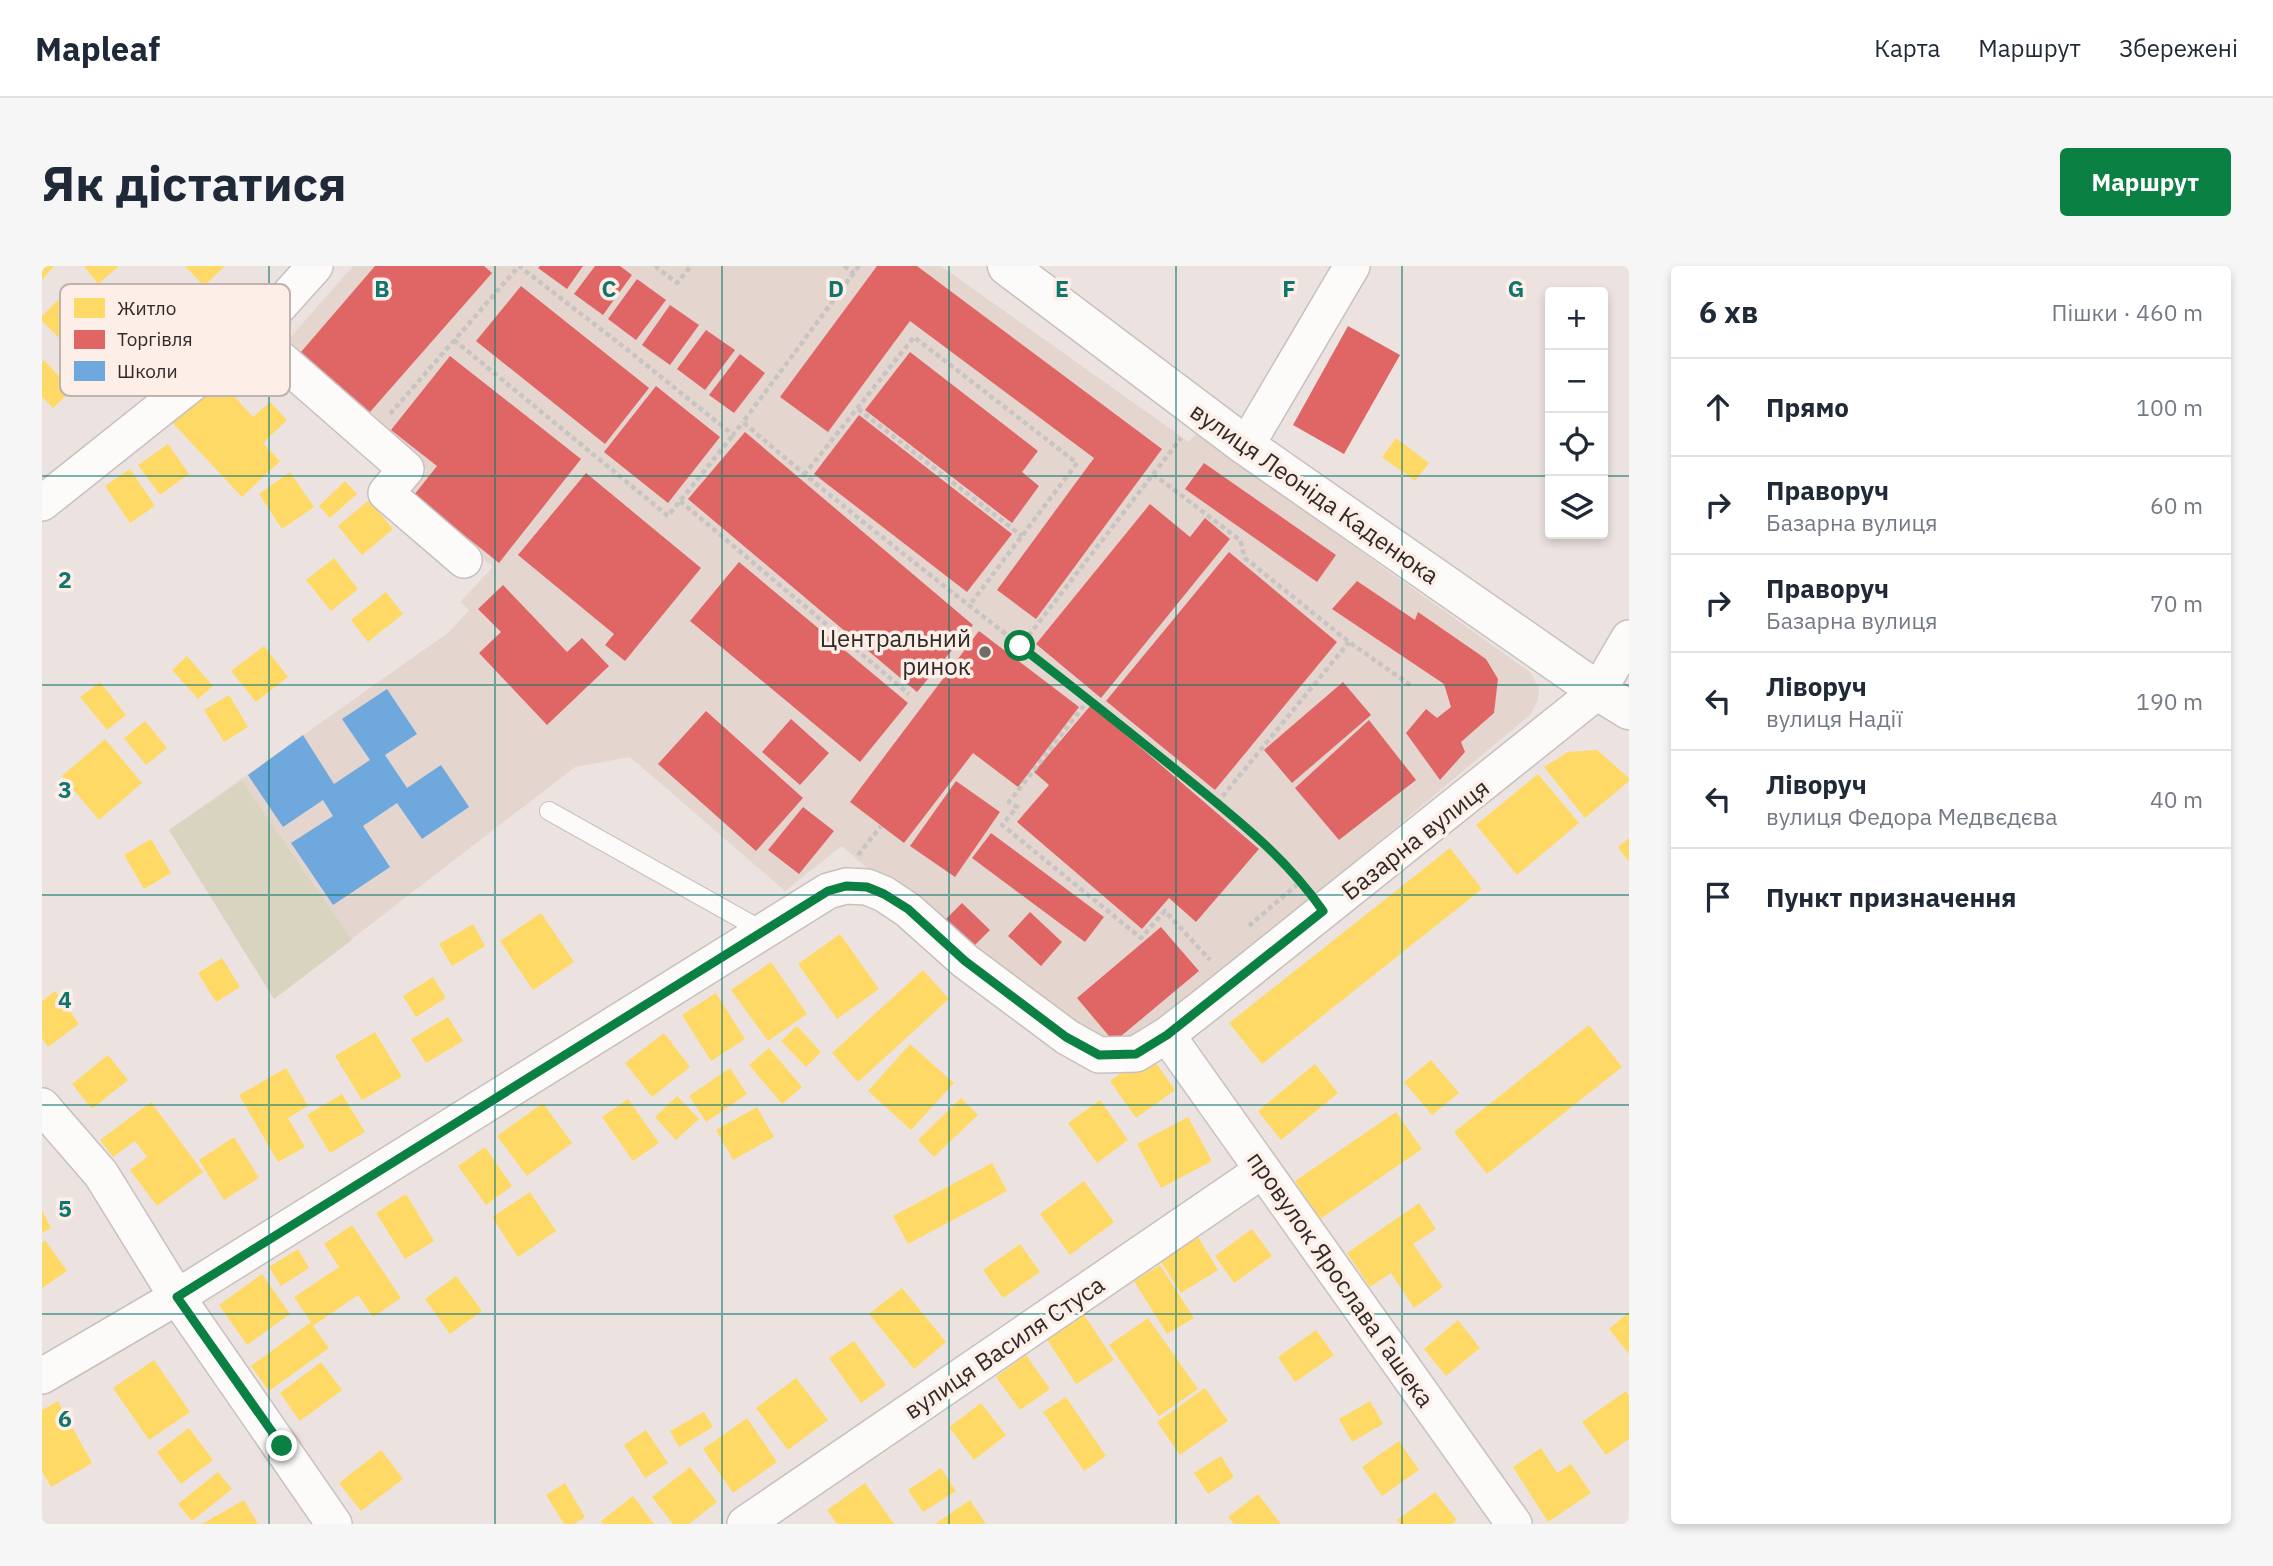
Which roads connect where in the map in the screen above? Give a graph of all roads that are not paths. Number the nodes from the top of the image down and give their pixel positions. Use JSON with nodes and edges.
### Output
{"nodes":[{"id":1,"x":315,"y":266,"type":"edge"},
{"id":2,"x":1007,"y":266,"type":"edge"},
{"id":3,"x":1352,"y":266,"type":"edge"},
{"id":4,"x":290,"y":294,"type":"edge"},
{"id":5,"x":290,"y":368,"type":"edge"},
{"id":6,"x":176,"y":396,"type":"edge"},
{"id":7,"x":1245,"y":446,"type":"junction"},
{"id":8,"x":42,"y":503,"type":"edge"},
{"id":9,"x":464,"y":561,"type":"dead end"},
{"id":10,"x":1629,"y":638,"type":"edge"},
{"id":11,"x":1614,"y":701,"type":"edge"},
{"id":12,"x":549,"y":811,"type":"dead end"},
{"id":13,"x":763,"y":931,"type":"junction"},
{"id":14,"x":1167,"y":1035,"type":"junction"},
{"id":15,"x":42,"y":1106,"type":"edge"},
{"id":16,"x":1263,"y":1170,"type":"junction"},
{"id":17,"x":177,"y":1297,"type":"junction"},
{"id":18,"x":42,"y":1376,"type":"edge"},
{"id":19,"x":334,"y":1524,"type":"edge"},
{"id":20,"x":745,"y":1524,"type":"edge"},
{"id":21,"x":1514,"y":1524,"type":"edge"}],
"edges":[{"from":1,"to":4,"type":"street"},
{"from":2,"to":7,"type":"street","name":"вулиця Леоніда Каденюка"},
{"from":3,"to":7,"type":"street"},
{"from":5,"to":9,"type":"street"},
{"from":6,"to":8,"type":"street"},
{"from":7,"to":11,"type":"street","name":"вулиця Леоніда Каденюка"},
{"from":10,"to":11,"type":"street"},
{"from":11,"to":14,"type":"street","name":"Базарна вулиця"},
{"from":12,"to":13,"type":"lane"},
{"from":13,"to":14,"type":"street","name":"Базарна вулиця"},
{"from":13,"to":17,"type":"street"},
{"from":14,"to":16,"type":"street","name":"провулок Ярослава Гашека"},
{"from":15,"to":17,"type":"street"},
{"from":16,"to":20,"type":"street","name":"вулиця Василя Стуса"},
{"from":16,"to":21,"type":"street","name":"провулок Ярослава Гашека"},
{"from":17,"to":18,"type":"street"},
{"from":17,"to":19,"type":"street"}]}
